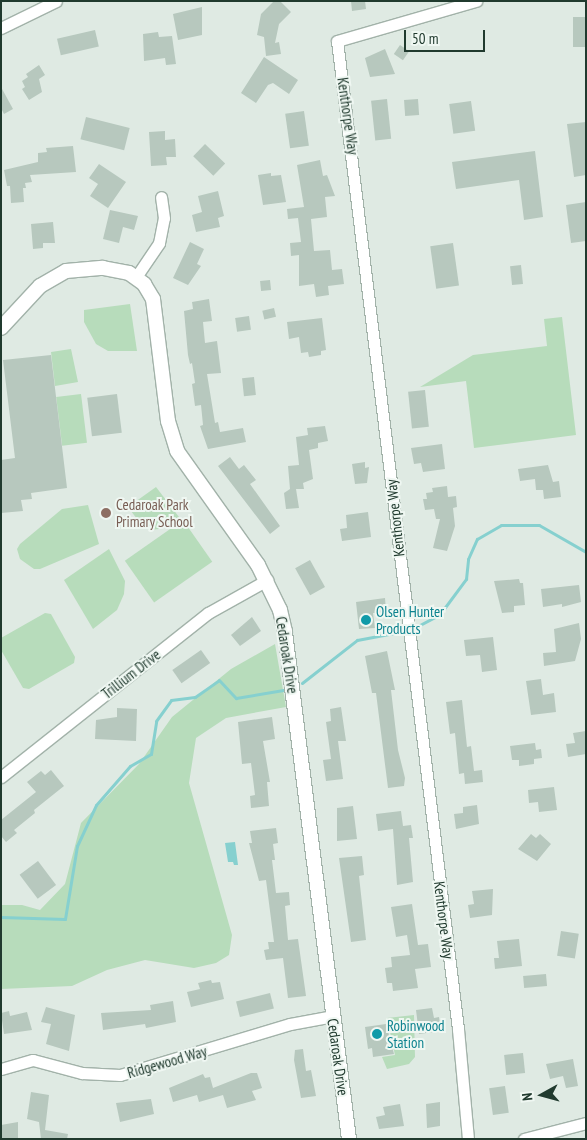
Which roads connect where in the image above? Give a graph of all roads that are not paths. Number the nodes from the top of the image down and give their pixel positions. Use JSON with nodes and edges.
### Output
{"nodes":[{"id":1,"x":56,"y":1,"type":"edge"},
{"id":2,"x":476,"y":1,"type":"edge"},
{"id":3,"x":1,"y":28,"type":"edge"},
{"id":4,"x":161,"y":197,"type":"dead end"},
{"id":5,"x":136,"y":277,"type":"junction"},
{"id":6,"x":1,"y":328,"type":"edge"},
{"id":7,"x":267,"y":580,"type":"junction"},
{"id":8,"x":1,"y":778,"type":"edge"},
{"id":9,"x":333,"y":1016,"type":"junction"},
{"id":10,"x":1,"y":1069,"type":"edge"},
{"id":11,"x":586,"y":1123,"type":"edge"},
{"id":12,"x":349,"y":1139,"type":"edge"},
{"id":13,"x":468,"y":1139,"type":"edge"},
{"id":14,"x":524,"y":1139,"type":"edge"}],
"edges":[{"from":1,"to":3,"type":"street"},
{"from":2,"to":13,"type":"street","name":"Kenthorpe Way"},
{"from":4,"to":5,"type":"street"},
{"from":5,"to":6,"type":"street"},
{"from":5,"to":7,"type":"street","name":"Cedaroak Drive"},
{"from":7,"to":8,"type":"street","name":"Trillium Drive"},
{"from":7,"to":9,"type":"street","name":"Cedaroak Drive"},
{"from":9,"to":10,"type":"street","name":"Ridgewood Way"},
{"from":9,"to":12,"type":"street","name":"Cedaroak Drive"},
{"from":11,"to":14,"type":"street"}]}
